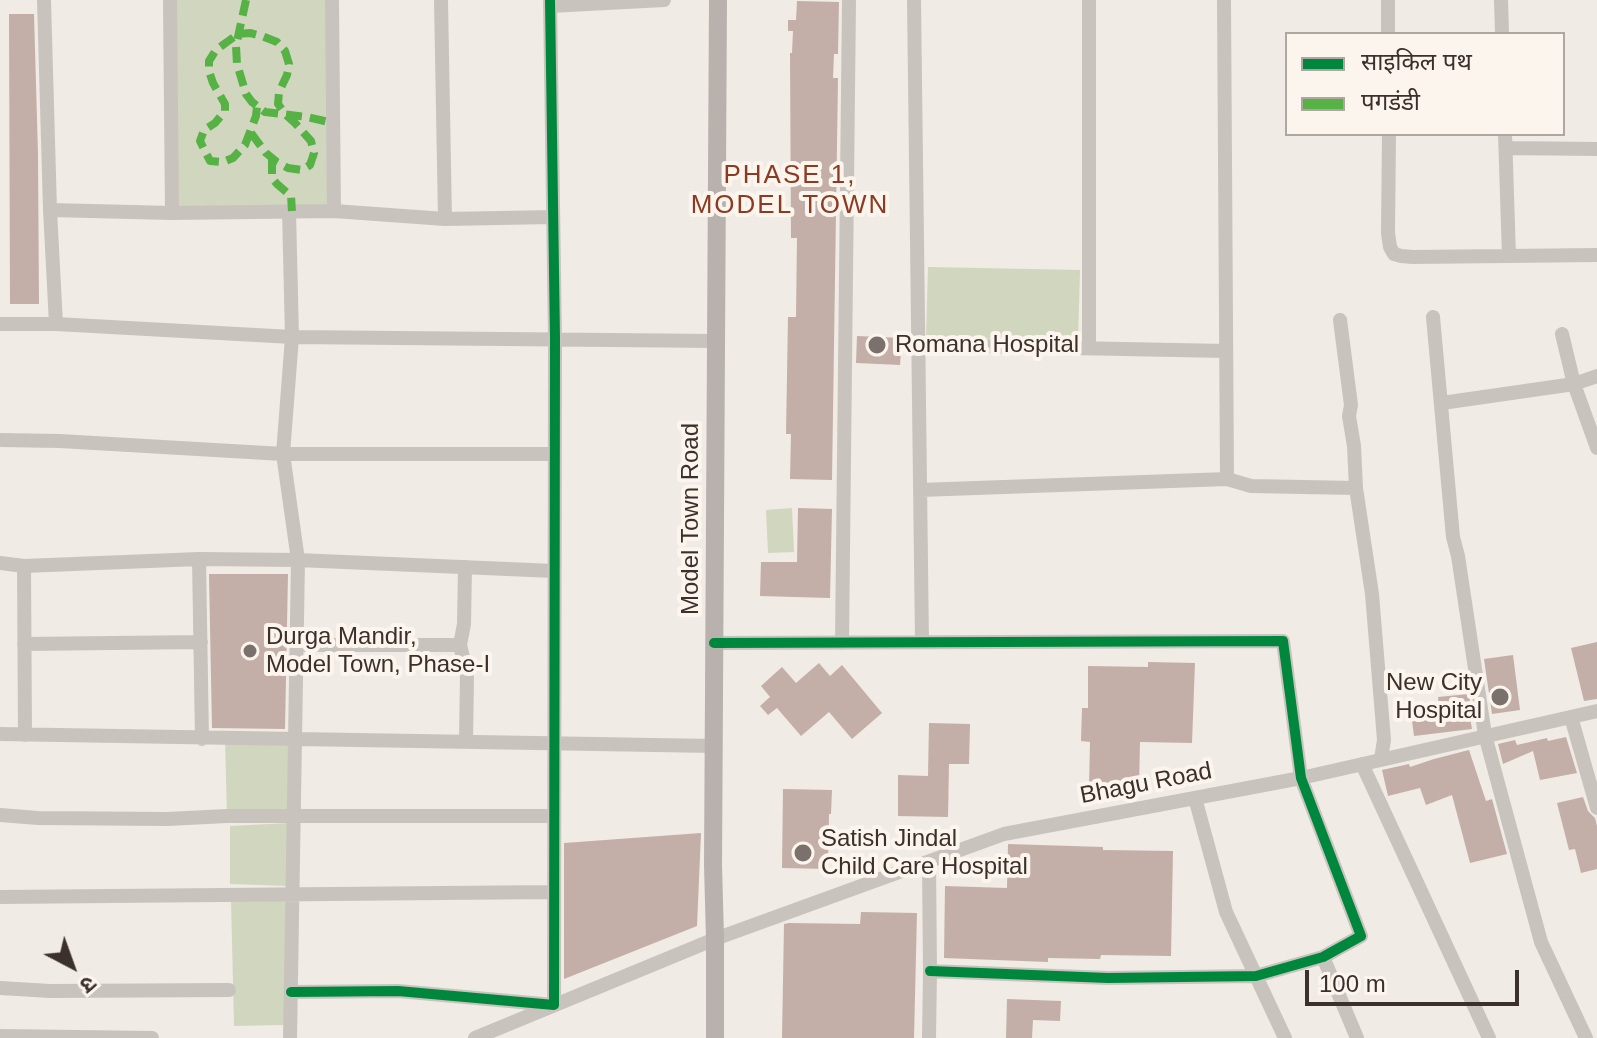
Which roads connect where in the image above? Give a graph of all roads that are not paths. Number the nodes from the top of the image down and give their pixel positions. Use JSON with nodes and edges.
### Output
{"nodes":[{"id":1,"x":44,"y":0,"type":"edge"},
{"id":2,"x":170,"y":0,"type":"edge"},
{"id":3,"x":332,"y":0,"type":"edge"},
{"id":4,"x":441,"y":0,"type":"edge"},
{"id":5,"x":664,"y":0,"type":"edge"},
{"id":6,"x":718,"y":0,"type":"edge"},
{"id":7,"x":849,"y":0,"type":"edge"},
{"id":8,"x":914,"y":0,"type":"edge"},
{"id":9,"x":1089,"y":0,"type":"edge"},
{"id":10,"x":1224,"y":0,"type":"edge"},
{"id":11,"x":1388,"y":0,"type":"edge"},
{"id":12,"x":1501,"y":0,"type":"edge"},
{"id":13,"x":550,"y":3,"type":"edge"},
{"id":14,"x":1388,"y":32,"type":"edge"},
{"id":15,"x":1502,"y":32,"type":"edge"},
{"id":16,"x":1389,"y":136,"type":"edge"},
{"id":17,"x":1505,"y":141,"type":"edge"},
{"id":18,"x":1597,"y":149,"type":"edge"},
{"id":19,"x":50,"y":210,"type":"junction"},
{"id":20,"x":289,"y":211,"type":"junction"},
{"id":21,"x":334,"y":211,"type":"junction"},
{"id":22,"x":172,"y":213,"type":"junction"},
{"id":23,"x":553,"y":217,"type":"junction"},
{"id":24,"x":445,"y":219,"type":"junction"},
{"id":25,"x":1597,"y":255,"type":"edge"},
{"id":26,"x":1509,"y":256,"type":"junction"},
{"id":27,"x":1433,"y":317,"type":"dead end"},
{"id":28,"x":1340,"y":320,"type":"dead end"},
{"id":29,"x":0,"y":324,"type":"edge"},
{"id":30,"x":56,"y":324,"type":"junction"},
{"id":31,"x":1562,"y":334,"type":"dead end"},
{"id":32,"x":292,"y":337,"type":"junction"},
{"id":33,"x":555,"y":339,"type":"junction"},
{"id":34,"x":716,"y":341,"type":"junction"},
{"id":35,"x":918,"y":345,"type":"junction"},
{"id":36,"x":1089,"y":347,"type":"junction"},
{"id":37,"x":1226,"y":351,"type":"junction"},
{"id":38,"x":1597,"y":376,"type":"edge"},
{"id":39,"x":1574,"y":384,"type":"junction"},
{"id":40,"x":1442,"y":403,"type":"junction"},
{"id":41,"x":0,"y":440,"type":"edge"},
{"id":42,"x":1597,"y":448,"type":"edge"},
{"id":43,"x":283,"y":454,"type":"junction"},
{"id":44,"x":554,"y":454,"type":"junction"},
{"id":45,"x":1227,"y":479,"type":"junction"},
{"id":46,"x":1356,"y":488,"type":"junction"},
{"id":47,"x":920,"y":490,"type":"junction"},
{"id":48,"x":199,"y":559,"type":"junction"},
{"id":49,"x":298,"y":560,"type":"junction"},
{"id":50,"x":0,"y":563,"type":"edge"},
{"id":51,"x":24,"y":566,"type":"junction"},
{"id":52,"x":465,"y":567,"type":"junction"},
{"id":53,"x":554,"y":571,"type":"junction"},
{"id":54,"x":201,"y":642,"type":"junction"},
{"id":55,"x":922,"y":642,"type":"junction"},
{"id":56,"x":714,"y":643,"type":"junction"},
{"id":57,"x":842,"y":643,"type":"junction"},
{"id":58,"x":24,"y":644,"type":"junction"},
{"id":59,"x":297,"y":645,"type":"junction"},
{"id":60,"x":460,"y":645,"type":"junction"},
{"id":61,"x":1597,"y":711,"type":"edge"},
{"id":62,"x":1571,"y":717,"type":"junction"},
{"id":63,"x":0,"y":734,"type":"edge"},
{"id":64,"x":25,"y":735,"type":"junction"},
{"id":65,"x":1485,"y":735,"type":"junction"},
{"id":66,"x":202,"y":739,"type":"junction"},
{"id":67,"x":295,"y":739,"type":"junction"},
{"id":68,"x":466,"y":742,"type":"junction"},
{"id":69,"x":555,"y":743,"type":"junction"},
{"id":70,"x":714,"y":746,"type":"junction"},
{"id":71,"x":1381,"y":759,"type":"junction"},
{"id":72,"x":1362,"y":764,"type":"junction"},
{"id":73,"x":1301,"y":778,"type":"junction"},
{"id":74,"x":1195,"y":798,"type":"junction"},
{"id":75,"x":1597,"y":808,"type":"edge"},
{"id":76,"x":0,"y":815,"type":"edge"},
{"id":77,"x":554,"y":816,"type":"junction"},
{"id":78,"x":294,"y":817,"type":"junction"},
{"id":79,"x":929,"y":862,"type":"junction"},
{"id":80,"x":554,"y":892,"type":"junction"},
{"id":81,"x":293,"y":895,"type":"junction"},
{"id":82,"x":0,"y":897,"type":"edge"},
{"id":83,"x":715,"y":939,"type":"junction"},
{"id":84,"x":1323,"y":957,"type":"junction"},
{"id":85,"x":930,"y":971,"type":"junction"},
{"id":86,"x":1256,"y":976,"type":"junction"},
{"id":87,"x":0,"y":988,"type":"edge"},
{"id":88,"x":229,"y":990,"type":"dead end"},
{"id":89,"x":291,"y":992,"type":"junction"},
{"id":90,"x":554,"y":1005,"type":"junction"},
{"id":91,"x":498,"y":1034,"type":"edge"},
{"id":92,"x":0,"y":1036,"type":"edge"},
{"id":93,"x":152,"y":1038,"type":"edge"},
{"id":94,"x":290,"y":1038,"type":"edge"},
{"id":95,"x":475,"y":1038,"type":"edge"},
{"id":96,"x":715,"y":1038,"type":"edge"},
{"id":97,"x":929,"y":1038,"type":"edge"},
{"id":98,"x":1285,"y":1038,"type":"edge"},
{"id":99,"x":1357,"y":1038,"type":"edge"},
{"id":100,"x":1489,"y":1038,"type":"edge"},
{"id":101,"x":1586,"y":1038,"type":"edge"}],
"edges":[{"from":1,"to":19,"type":"street"},
{"from":2,"to":22,"type":"street"},
{"from":3,"to":21,"type":"street"},
{"from":4,"to":24,"type":"street"},
{"from":5,"to":13,"type":"street"},
{"from":6,"to":34,"type":"main road","name":"Model Town Road"},
{"from":7,"to":57,"type":"street"},
{"from":8,"to":35,"type":"street"},
{"from":9,"to":36,"type":"street"},
{"from":10,"to":37,"type":"street"},
{"from":11,"to":14,"type":"street"},
{"from":12,"to":15,"type":"street"},
{"from":13,"to":23,"type":"street"},
{"from":16,"to":26,"type":"street"},
{"from":17,"to":18,"type":"street"},
{"from":17,"to":26,"type":"street"},
{"from":19,"to":22,"type":"street"},
{"from":19,"to":30,"type":"street"},
{"from":20,"to":21,"type":"street"},
{"from":20,"to":22,"type":"street"},
{"from":20,"to":32,"type":"street"},
{"from":21,"to":24,"type":"street"},
{"from":23,"to":24,"type":"street"},
{"from":23,"to":33,"type":"street"},
{"from":25,"to":26,"type":"street"},
{"from":27,"to":40,"type":"street"},
{"from":28,"to":46,"type":"street"},
{"from":29,"to":30,"type":"street"},
{"from":30,"to":32,"type":"street"},
{"from":31,"to":39,"type":"street"},
{"from":32,"to":33,"type":"street"},
{"from":32,"to":43,"type":"street"},
{"from":33,"to":34,"type":"street"},
{"from":33,"to":44,"type":"street"},
{"from":34,"to":56,"type":"main road","name":"Model Town Road"},
{"from":35,"to":36,"type":"street"},
{"from":35,"to":47,"type":"street"},
{"from":36,"to":37,"type":"street"},
{"from":37,"to":45,"type":"street"},
{"from":38,"to":39,"type":"street"},
{"from":39,"to":40,"type":"street"},
{"from":39,"to":42,"type":"street"},
{"from":40,"to":65,"type":"street"},
{"from":41,"to":43,"type":"street"},
{"from":43,"to":44,"type":"street"},
{"from":43,"to":49,"type":"street"},
{"from":44,"to":53,"type":"street"},
{"from":45,"to":46,"type":"street"},
{"from":45,"to":47,"type":"street"},
{"from":46,"to":71,"type":"street"},
{"from":47,"to":55,"type":"street"},
{"from":48,"to":49,"type":"street"},
{"from":48,"to":51,"type":"street"},
{"from":48,"to":54,"type":"street"},
{"from":49,"to":52,"type":"street"},
{"from":49,"to":59,"type":"street"},
{"from":50,"to":51,"type":"street"},
{"from":51,"to":58,"type":"street"},
{"from":52,"to":53,"type":"street"},
{"from":52,"to":60,"type":"street"},
{"from":53,"to":69,"type":"street"},
{"from":54,"to":58,"type":"street"},
{"from":54,"to":66,"type":"street"},
{"from":55,"to":57,"type":"street"},
{"from":55,"to":73,"type":"street"},
{"from":56,"to":57,"type":"street"},
{"from":56,"to":70,"type":"main road","name":"Model Town Road"},
{"from":58,"to":64,"type":"street"},
{"from":59,"to":60,"type":"street"},
{"from":59,"to":67,"type":"street"},
{"from":60,"to":68,"type":"street"},
{"from":61,"to":62,"type":"street","name":"Bhagu Road"},
{"from":62,"to":65,"type":"street","name":"Bhagu Road"},
{"from":62,"to":75,"type":"street"},
{"from":63,"to":64,"type":"street"},
{"from":64,"to":66,"type":"street"},
{"from":65,"to":71,"type":"street","name":"Bhagu Road"},
{"from":65,"to":101,"type":"street"},
{"from":66,"to":67,"type":"street"},
{"from":67,"to":68,"type":"street"},
{"from":67,"to":78,"type":"street"},
{"from":68,"to":69,"type":"street"},
{"from":69,"to":70,"type":"street"},
{"from":69,"to":77,"type":"street"},
{"from":70,"to":83,"type":"main road","name":"Model Town Road"},
{"from":71,"to":72,"type":"street","name":"Bhagu Road"},
{"from":72,"to":73,"type":"street","name":"Bhagu Road"},
{"from":72,"to":100,"type":"street"},
{"from":73,"to":74,"type":"street","name":"Bhagu Road"},
{"from":73,"to":84,"type":"street"},
{"from":74,"to":79,"type":"street","name":"Bhagu Road"},
{"from":74,"to":86,"type":"street"},
{"from":76,"to":78,"type":"street"},
{"from":77,"to":78,"type":"street"},
{"from":77,"to":80,"type":"street"},
{"from":78,"to":81,"type":"street"},
{"from":79,"to":83,"type":"street","name":"Bhagu Road"},
{"from":79,"to":85,"type":"street"},
{"from":80,"to":81,"type":"street"},
{"from":80,"to":90,"type":"street"},
{"from":81,"to":82,"type":"street"},
{"from":81,"to":89,"type":"street"},
{"from":83,"to":90,"type":"street","name":"Bhagu Road"},
{"from":83,"to":96,"type":"main road","name":"Model Town Road"},
{"from":84,"to":86,"type":"street"},
{"from":84,"to":99,"type":"street"},
{"from":85,"to":86,"type":"street"},
{"from":85,"to":97,"type":"street"},
{"from":86,"to":98,"type":"street"},
{"from":87,"to":88,"type":"street"},
{"from":89,"to":90,"type":"street"},
{"from":89,"to":94,"type":"street"},
{"from":90,"to":91,"type":"street","name":"Bhagu Road"},
{"from":91,"to":95,"type":"street","name":"Bhagu Road"},
{"from":92,"to":93,"type":"street"}]}
